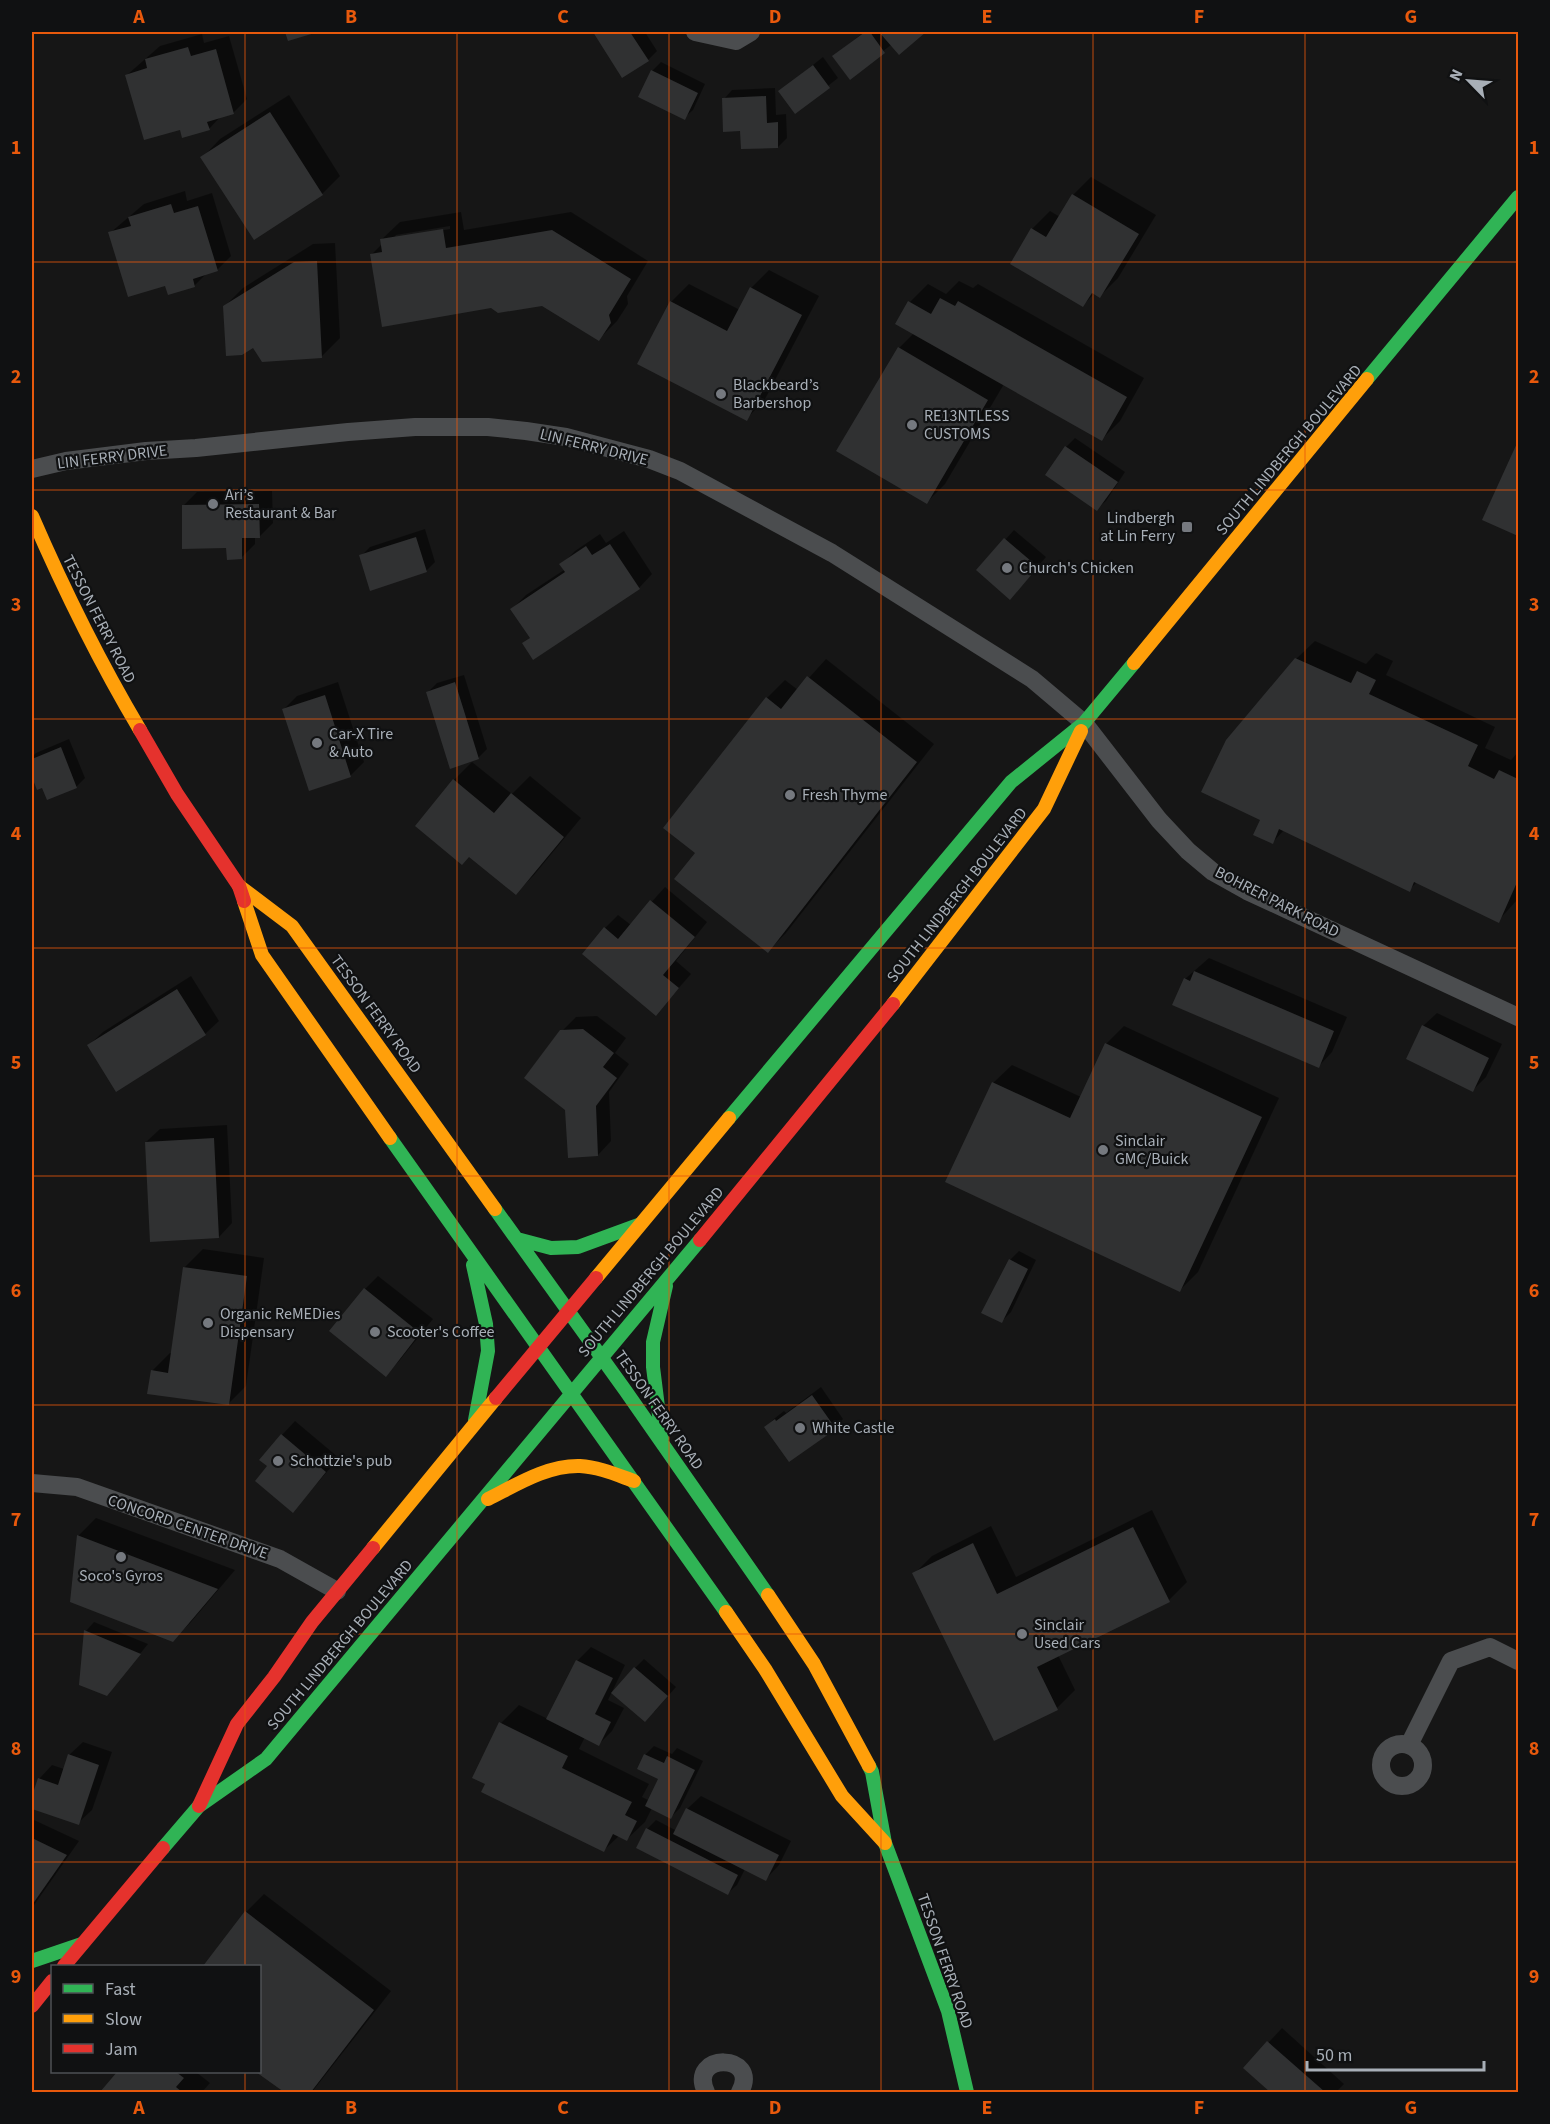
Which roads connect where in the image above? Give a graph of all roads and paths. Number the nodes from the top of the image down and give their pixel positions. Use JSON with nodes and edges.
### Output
{"nodes":[{"id":1,"x":695,"y":32,"type":"edge"},
{"id":2,"x":751,"y":32,"type":"edge"},
{"id":3,"x":1518,"y":196,"type":"edge"},
{"id":4,"x":32,"y":469,"type":"edge"},
{"id":5,"x":32,"y":516,"type":"edge"},
{"id":6,"x":1084,"y":723,"type":"junction"},
{"id":7,"x":239,"y":886,"type":"junction"},
{"id":8,"x":1518,"y":1017,"type":"edge"},
{"id":9,"x":642,"y":1223,"type":"junction"},
{"id":10,"x":517,"y":1239,"type":"junction"},
{"id":11,"x":471,"y":1254,"type":"junction"},
{"id":12,"x":668,"y":1279,"type":"junction"},
{"id":13,"x":568,"y":1311,"type":"junction"},
{"id":14,"x":538,"y":1348,"type":"junction"},
{"id":15,"x":601,"y":1358,"type":"junction"},
{"id":16,"x":571,"y":1393,"type":"junction"},
{"id":17,"x":474,"y":1424,"type":"junction"},
{"id":18,"x":662,"y":1443,"type":"junction"},
{"id":19,"x":634,"y":1481,"type":"junction"},
{"id":20,"x":32,"y":1483,"type":"edge"},
{"id":21,"x":480,"y":1502,"type":"junction"},
{"id":22,"x":337,"y":1591,"type":"junction"},
{"id":23,"x":1518,"y":1661,"type":"edge"},
{"id":24,"x":1409,"y":1745,"type":"dead end"},
{"id":25,"x":199,"y":1806,"type":"junction"},
{"id":26,"x":885,"y":1843,"type":"junction"},
{"id":27,"x":82,"y":1944,"type":"junction"},
{"id":28,"x":32,"y":1961,"type":"edge"},
{"id":29,"x":65,"y":1965,"type":"edge"},
{"id":30,"x":51,"y":1981,"type":"edge"},
{"id":31,"x":32,"y":2006,"type":"edge"},
{"id":32,"x":706,"y":2092,"type":"edge"},
{"id":33,"x":740,"y":2092,"type":"edge"},
{"id":34,"x":967,"y":2092,"type":"edge"}],
"edges":[{"from":1,"to":2,"type":"street"},
{"from":3,"to":6,"type":"main road","name":"SOUTH LINDBERGH BOULEVARD"},
{"from":4,"to":6,"type":"street","name":"LIN FERRY DRIVE"},
{"from":5,"to":7,"type":"main road","name":"TESSON FERRY ROAD"},
{"from":6,"to":8,"type":"street","name":"BOHRER PARK ROAD"},
{"from":6,"to":9,"type":"main road","name":"SOUTH LINDBERGH BOULEVARD"},
{"from":6,"to":12,"type":"main road","name":"SOUTH LINDBERGH BOULEVARD"},
{"from":7,"to":10,"type":"main road","name":"TESSON FERRY ROAD"},
{"from":7,"to":11,"type":"main road","name":"TESSON FERRY ROAD"},
{"from":9,"to":10,"type":"main road"},
{"from":9,"to":13,"type":"main road","name":"SOUTH LINDBERGH BOULEVARD"},
{"from":10,"to":13,"type":"main road","name":"TESSON FERRY ROAD"},
{"from":11,"to":14,"type":"main road","name":"TESSON FERRY ROAD"},
{"from":11,"to":17,"type":"main road"},
{"from":12,"to":15,"type":"main road","name":"SOUTH LINDBERGH BOULEVARD"},
{"from":12,"to":18,"type":"main road"},
{"from":13,"to":14,"type":"main road","name":"SOUTH LINDBERGH BOULEVARD"},
{"from":13,"to":15,"type":"main road","name":"TESSON FERRY ROAD"},
{"from":14,"to":16,"type":"main road","name":"TESSON FERRY ROAD"},
{"from":14,"to":17,"type":"main road","name":"SOUTH LINDBERGH BOULEVARD"},
{"from":15,"to":16,"type":"main road","name":"SOUTH LINDBERGH BOULEVARD"},
{"from":15,"to":18,"type":"main road","name":"TESSON FERRY ROAD"},
{"from":16,"to":19,"type":"main road","name":"TESSON FERRY ROAD"},
{"from":16,"to":21,"type":"main road","name":"SOUTH LINDBERGH BOULEVARD"},
{"from":17,"to":22,"type":"main road","name":"SOUTH LINDBERGH BOULEVARD"},
{"from":18,"to":26,"type":"main road","name":"TESSON FERRY ROAD"},
{"from":19,"to":21,"type":"main road"},
{"from":19,"to":26,"type":"main road","name":"TESSON FERRY ROAD"},
{"from":20,"to":22,"type":"street","name":"CONCORD CENTER DRIVE"},
{"from":21,"to":25,"type":"main road","name":"SOUTH LINDBERGH BOULEVARD"},
{"from":22,"to":25,"type":"main road","name":"SOUTH LINDBERGH BOULEVARD"},
{"from":23,"to":24,"type":"street"},
{"from":25,"to":27,"type":"main road","name":"SOUTH LINDBERGH BOULEVARD"},
{"from":26,"to":34,"type":"main road","name":"TESSON FERRY ROAD"},
{"from":27,"to":28,"type":"main road"},
{"from":27,"to":29,"type":"main road","name":"SOUTH LINDBERGH BOULEVARD"},
{"from":30,"to":31,"type":"main road"},
{"from":32,"to":33,"type":"street"}]}
